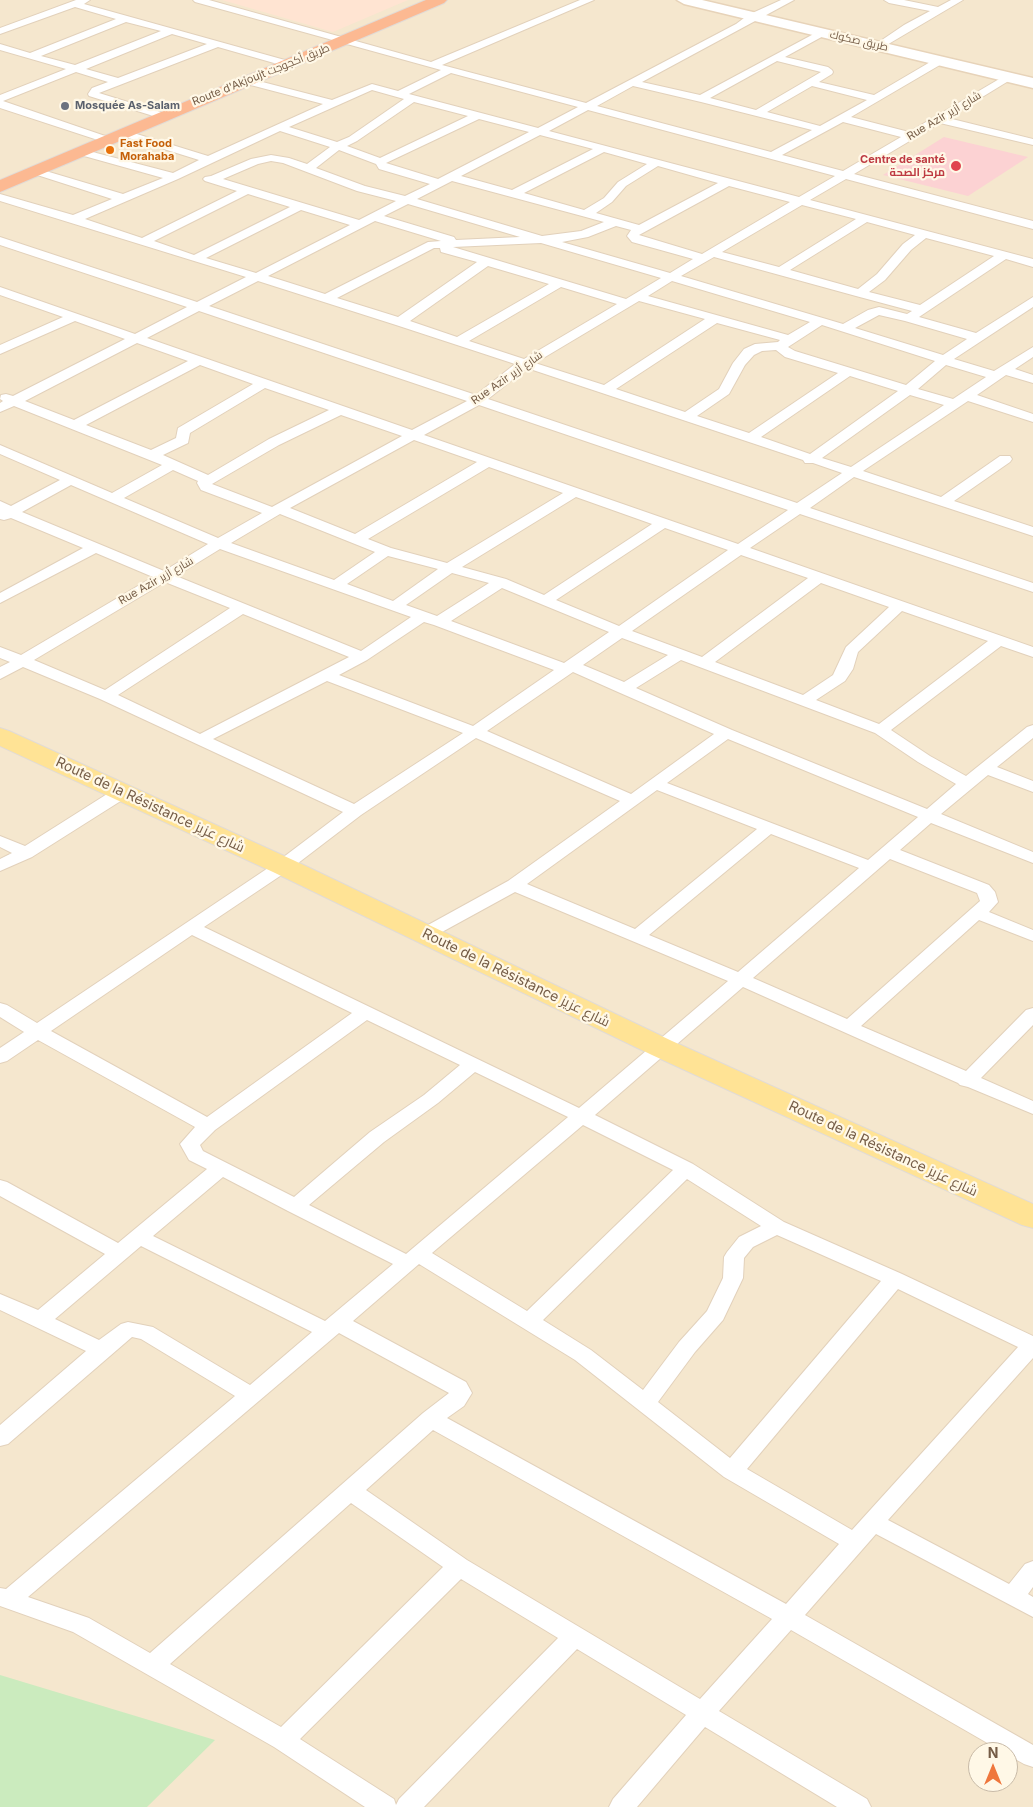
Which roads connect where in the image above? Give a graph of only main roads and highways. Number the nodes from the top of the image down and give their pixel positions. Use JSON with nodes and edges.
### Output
{"nodes":[{"id":1,"x":439,"y":0,"type":"edge"},
{"id":2,"x":1,"y":188,"type":"edge"},
{"id":3,"x":0,"y":736,"type":"edge"},
{"id":4,"x":1033,"y":1217,"type":"edge"}],
"edges":[{"from":1,"to":2,"type":"highway","name":"Route d'Akjoujt طريق أكجوجت"},
{"from":3,"to":4,"type":"main road","name":"Route de la Résistance شارع عزيز"}]}
